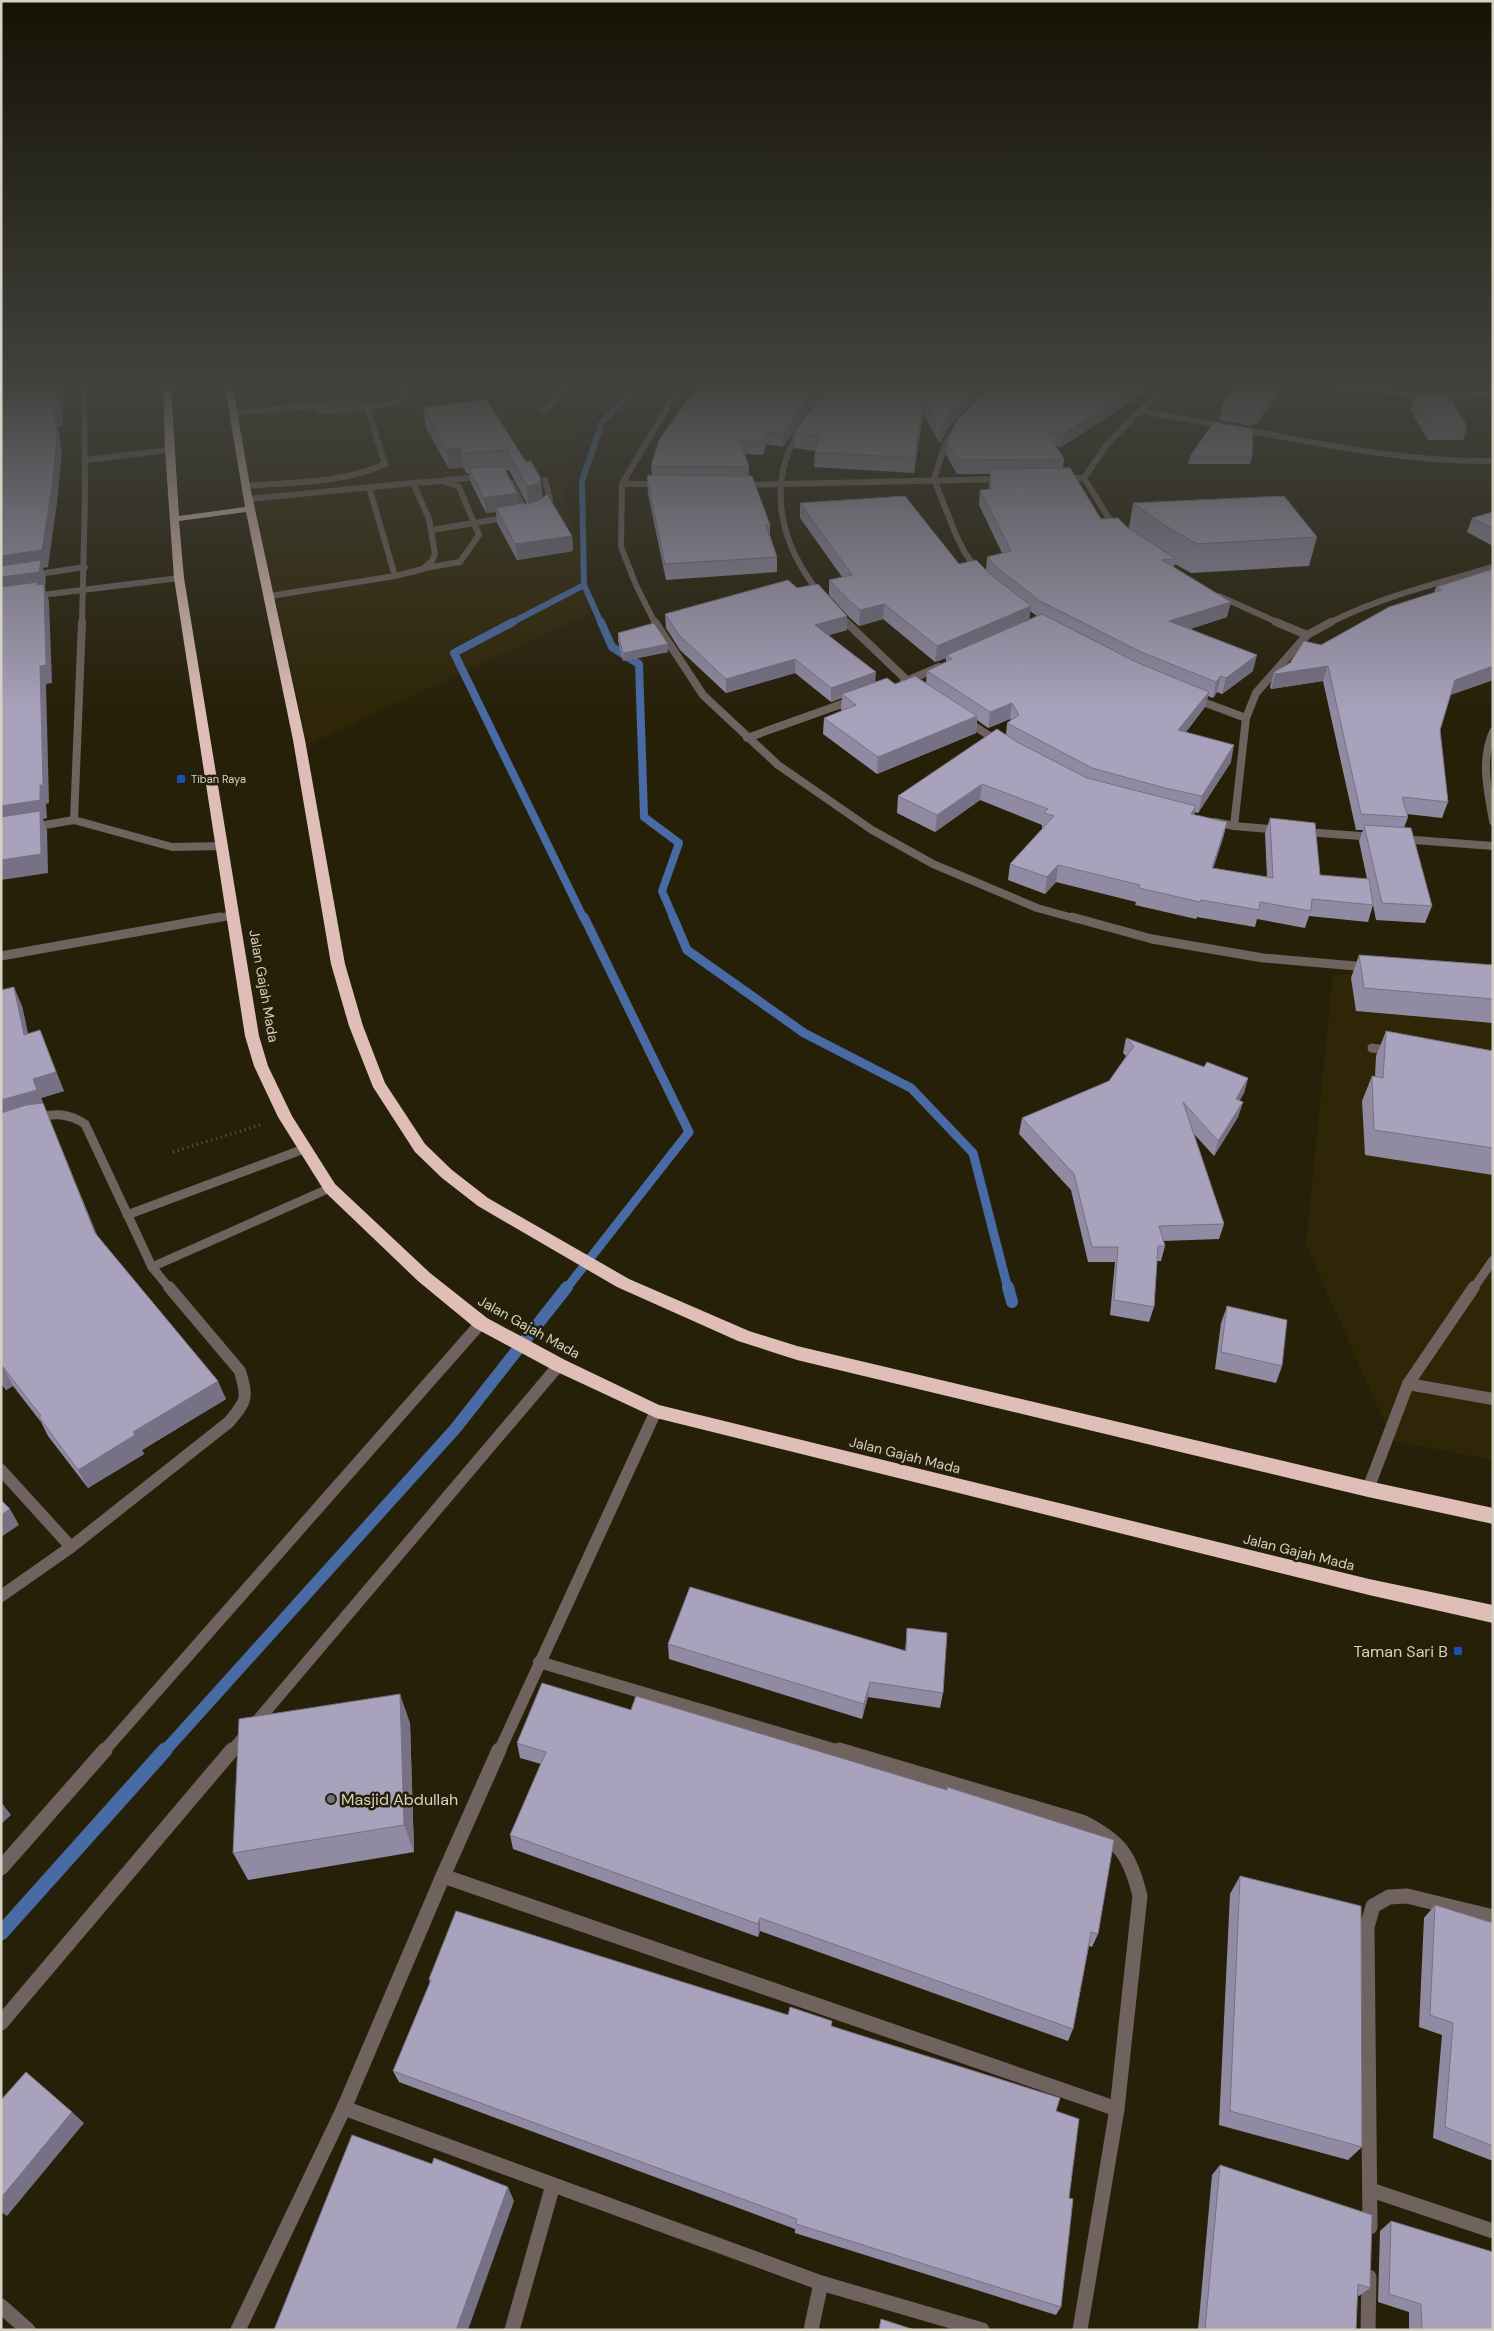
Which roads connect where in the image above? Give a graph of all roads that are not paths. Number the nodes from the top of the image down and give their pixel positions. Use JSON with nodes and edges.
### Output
{"nodes":[{"id":1,"x":86,"y":496,"type":"edge"},
{"id":2,"x":174,"y":496,"type":"edge"},
{"id":3,"x":247,"y":496,"type":"edge"},
{"id":4,"x":300,"y":496,"type":"edge"},
{"id":5,"x":372,"y":496,"type":"edge"},
{"id":6,"x":418,"y":496,"type":"edge"},
{"id":7,"x":463,"y":496,"type":"edge"},
{"id":8,"x":518,"y":496,"type":"edge"},
{"id":9,"x":549,"y":496,"type":"edge"},
{"id":10,"x":622,"y":496,"type":"edge"},
{"id":11,"x":782,"y":496,"type":"edge"},
{"id":12,"x":941,"y":496,"type":"edge"},
{"id":13,"x":1095,"y":496,"type":"edge"},
{"id":14,"x":249,"y":504,"type":"junction"},
{"id":15,"x":527,"y":514,"type":"junction"},
{"id":16,"x":176,"y":519,"type":"junction"},
{"id":17,"x":475,"y":523,"type":"junction"},
{"id":18,"x":432,"y":530,"type":"junction"},
{"id":19,"x":1120,"y":531,"type":"edge"},
{"id":20,"x":85,"y":567,"type":"junction"},
{"id":21,"x":1493,"y":567,"type":"edge"},
{"id":22,"x":423,"y":569,"type":"junction"},
{"id":23,"x":26,"y":576,"type":"edge"},
{"id":24,"x":395,"y":576,"type":"junction"},
{"id":25,"x":179,"y":578,"type":"junction"},
{"id":26,"x":985,"y":580,"type":"edge"},
{"id":27,"x":84,"y":590,"type":"junction"},
{"id":28,"x":1214,"y":593,"type":"edge"},
{"id":29,"x":270,"y":596,"type":"junction"},
{"id":30,"x":29,"y":597,"type":"edge"},
{"id":31,"x":827,"y":601,"type":"edge"},
{"id":32,"x":833,"y":608,"type":"edge"},
{"id":33,"x":1307,"y":635,"type":"junction"},
{"id":34,"x":950,"y":662,"type":"edge"},
{"id":35,"x":906,"y":682,"type":"junction"},
{"id":36,"x":897,"y":685,"type":"edge"},
{"id":37,"x":920,"y":691,"type":"edge"},
{"id":38,"x":1185,"y":695,"type":"edge"},
{"id":39,"x":859,"y":698,"type":"edge"},
{"id":40,"x":957,"y":716,"type":"edge"},
{"id":41,"x":1246,"y":718,"type":"junction"},
{"id":42,"x":1493,"y":732,"type":"edge"},
{"id":43,"x":747,"y":738,"type":"junction"},
{"id":44,"x":1010,"y":748,"type":"edge"},
{"id":45,"x":74,"y":820,"type":"junction"},
{"id":46,"x":1206,"y":820,"type":"edge"},
{"id":47,"x":1493,"y":821,"type":"edge"},
{"id":48,"x":1234,"y":826,"type":"junction"},
{"id":49,"x":20,"y":829,"type":"edge"},
{"id":50,"x":1381,"y":838,"type":"edge"},
{"id":51,"x":1390,"y":838,"type":"edge"},
{"id":52,"x":224,"y":846,"type":"junction"},
{"id":53,"x":1493,"y":846,"type":"edge"},
{"id":54,"x":234,"y":915,"type":"junction"},
{"id":55,"x":1,"y":956,"type":"edge"},
{"id":56,"x":1373,"y":967,"type":"edge"},
{"id":57,"x":1372,"y":1048,"type":"dead end"},
{"id":58,"x":1400,"y":1053,"type":"edge"},
{"id":59,"x":27,"y":1120,"type":"edge"},
{"id":60,"x":304,"y":1149,"type":"junction"},
{"id":61,"x":330,"y":1188,"type":"junction"},
{"id":62,"x":127,"y":1215,"type":"junction"},
{"id":63,"x":1493,"y":1260,"type":"edge"},
{"id":64,"x":152,"y":1267,"type":"junction"},
{"id":65,"x":481,"y":1323,"type":"junction"},
{"id":66,"x":555,"y":1363,"type":"junction"},
{"id":67,"x":1408,"y":1384,"type":"junction"},
{"id":68,"x":1493,"y":1399,"type":"edge"},
{"id":69,"x":656,"y":1411,"type":"junction"},
{"id":70,"x":1,"y":1470,"type":"edge"},
{"id":71,"x":1368,"y":1489,"type":"junction"},
{"id":72,"x":1493,"y":1516,"type":"edge"},
{"id":73,"x":71,"y":1547,"type":"junction"},
{"id":74,"x":1,"y":1596,"type":"edge"},
{"id":75,"x":1493,"y":1614,"type":"edge"},
{"id":76,"x":539,"y":1662,"type":"junction"},
{"id":77,"x":1,"y":1868,"type":"edge"},
{"id":78,"x":443,"y":1876,"type":"junction"},
{"id":79,"x":1493,"y":1917,"type":"edge"},
{"id":80,"x":1,"y":2023,"type":"edge"},
{"id":81,"x":344,"y":2108,"type":"junction"},
{"id":82,"x":1117,"y":2109,"type":"junction"},
{"id":83,"x":553,"y":2185,"type":"junction"},
{"id":84,"x":1371,"y":2190,"type":"junction"},
{"id":85,"x":1493,"y":2231,"type":"edge"},
{"id":86,"x":1370,"y":2240,"type":"edge"},
{"id":87,"x":1370,"y":2260,"type":"edge"},
{"id":88,"x":821,"y":2283,"type":"junction"},
{"id":89,"x":1,"y":2306,"type":"edge"},
{"id":90,"x":28,"y":2330,"type":"edge"},
{"id":91,"x":238,"y":2330,"type":"edge"},
{"id":92,"x":512,"y":2330,"type":"edge"},
{"id":93,"x":811,"y":2330,"type":"edge"},
{"id":94,"x":982,"y":2330,"type":"edge"},
{"id":95,"x":1080,"y":2330,"type":"edge"},
{"id":96,"x":1368,"y":2330,"type":"edge"}],
"edges":[{"from":1,"to":20,"type":"street"},
{"from":2,"to":16,"type":"highway","name":"Jalan Gajah Mada"},
{"from":3,"to":14,"type":"highway"},
{"from":4,"to":14,"type":"street"},
{"from":5,"to":24,"type":"street"},
{"from":6,"to":18,"type":"street"},
{"from":7,"to":17,"type":"street"},
{"from":8,"to":15,"type":"street"},
{"from":9,"to":15,"type":"street"},
{"from":10,"to":43,"type":"street"},
{"from":11,"to":31,"type":"street"},
{"from":12,"to":26,"type":"street"},
{"from":13,"to":19,"type":"street"},
{"from":14,"to":16,"type":"highway"},
{"from":14,"to":29,"type":"highway"},
{"from":15,"to":17,"type":"street"},
{"from":16,"to":25,"type":"highway","name":"Jalan Gajah Mada"},
{"from":17,"to":18,"type":"street"},
{"from":17,"to":22,"type":"street"},
{"from":18,"to":22,"type":"street"},
{"from":20,"to":23,"type":"street"},
{"from":20,"to":27,"type":"street"},
{"from":21,"to":33,"type":"street"},
{"from":22,"to":24,"type":"street"},
{"from":24,"to":29,"type":"street"},
{"from":25,"to":27,"type":"street"},
{"from":25,"to":52,"type":"highway","name":"Jalan Gajah Mada"},
{"from":27,"to":30,"type":"street"},
{"from":27,"to":45,"type":"street"},
{"from":28,"to":33,"type":"street"},
{"from":29,"to":71,"type":"highway"},
{"from":32,"to":35,"type":"street"},
{"from":33,"to":41,"type":"street"},
{"from":34,"to":35,"type":"street"},
{"from":35,"to":36,"type":"street"},
{"from":35,"to":37,"type":"street"},
{"from":38,"to":41,"type":"street"},
{"from":39,"to":43,"type":"street"},
{"from":40,"to":44,"type":"street"},
{"from":41,"to":48,"type":"street"},
{"from":42,"to":47,"type":"street"},
{"from":43,"to":56,"type":"street"},
{"from":45,"to":49,"type":"street"},
{"from":45,"to":52,"type":"street"},
{"from":46,"to":48,"type":"street"},
{"from":48,"to":50,"type":"street"},
{"from":51,"to":53,"type":"street"},
{"from":52,"to":54,"type":"highway","name":"Jalan Gajah Mada"},
{"from":54,"to":55,"type":"street"},
{"from":54,"to":60,"type":"highway","name":"Jalan Gajah Mada"},
{"from":57,"to":58,"type":"street"},
{"from":59,"to":62,"type":"street"},
{"from":60,"to":61,"type":"highway","name":"Jalan Gajah Mada"},
{"from":60,"to":62,"type":"street"},
{"from":61,"to":64,"type":"street"},
{"from":61,"to":65,"type":"highway","name":"Jalan Gajah Mada"},
{"from":62,"to":64,"type":"street"},
{"from":63,"to":67,"type":"street"},
{"from":64,"to":73,"type":"street"},
{"from":65,"to":66,"type":"highway","name":"Jalan Gajah Mada"},
{"from":65,"to":77,"type":"street"},
{"from":66,"to":69,"type":"highway","name":"Jalan Gajah Mada"},
{"from":66,"to":80,"type":"street"},
{"from":67,"to":68,"type":"street"},
{"from":67,"to":71,"type":"street"},
{"from":69,"to":75,"type":"highway","name":"Jalan Gajah Mada"},
{"from":69,"to":76,"type":"street"},
{"from":70,"to":73,"type":"street"},
{"from":71,"to":72,"type":"highway"},
{"from":73,"to":74,"type":"street"},
{"from":76,"to":78,"type":"street"},
{"from":76,"to":82,"type":"street"},
{"from":78,"to":81,"type":"street"},
{"from":78,"to":82,"type":"street"},
{"from":79,"to":84,"type":"street"},
{"from":81,"to":83,"type":"street"},
{"from":81,"to":91,"type":"street"},
{"from":82,"to":95,"type":"street"},
{"from":83,"to":88,"type":"street"},
{"from":83,"to":92,"type":"street"},
{"from":84,"to":85,"type":"street"},
{"from":84,"to":86,"type":"street"},
{"from":87,"to":96,"type":"street"},
{"from":88,"to":93,"type":"street"},
{"from":88,"to":94,"type":"street"},
{"from":89,"to":90,"type":"street"}]}
